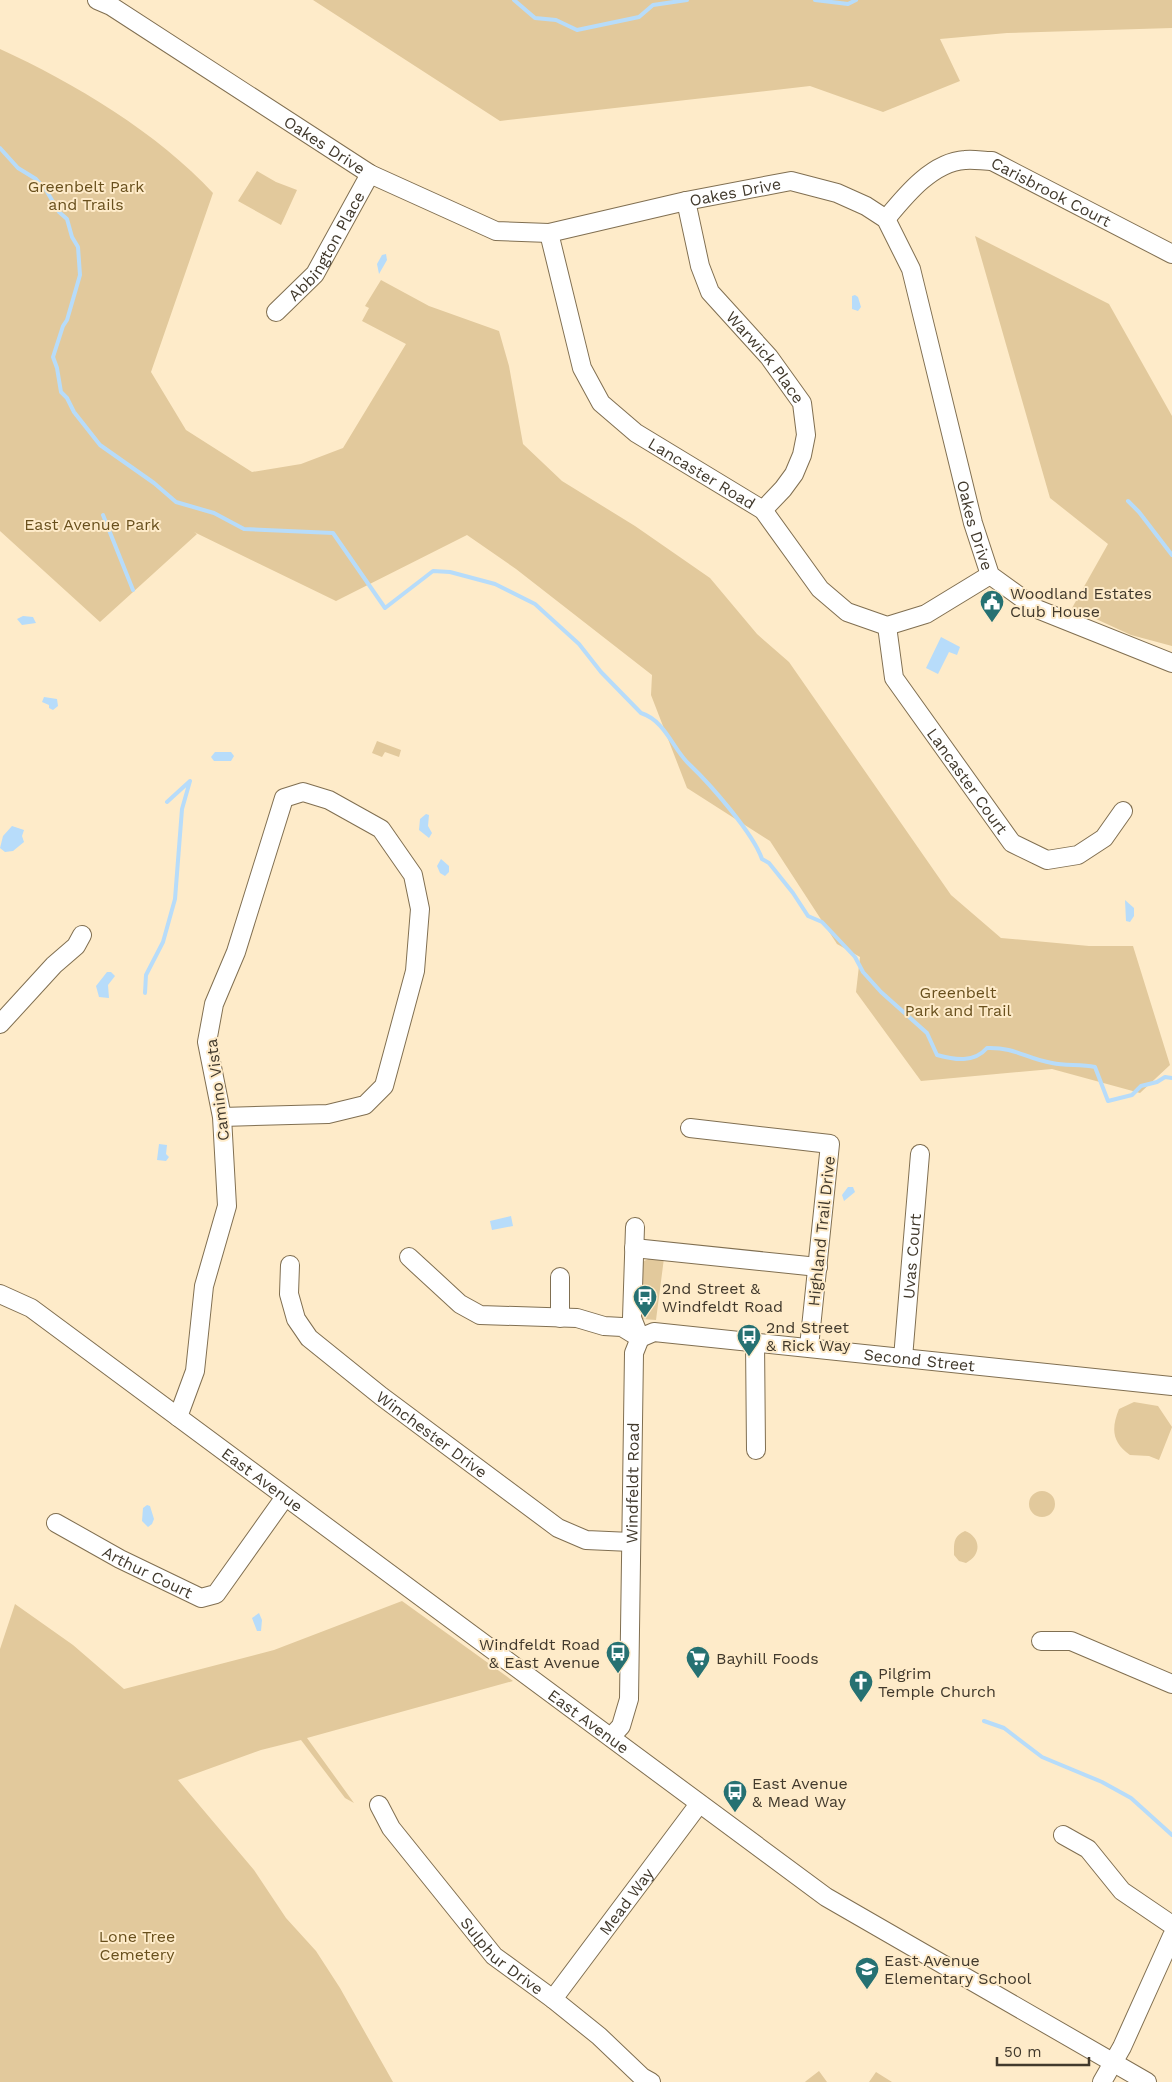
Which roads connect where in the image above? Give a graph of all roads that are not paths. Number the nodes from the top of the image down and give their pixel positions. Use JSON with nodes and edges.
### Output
{"nodes":[{"id":1,"x":97,"y":0,"type":"edge"},
{"id":2,"x":370,"y":174,"type":"junction"},
{"id":3,"x":686,"y":201,"type":"junction"},
{"id":4,"x":886,"y":219,"type":"junction"},
{"id":5,"x":549,"y":233,"type":"junction"},
{"id":6,"x":1172,"y":254,"type":"edge"},
{"id":7,"x":276,"y":312,"type":"dead end"},
{"id":8,"x":763,"y":510,"type":"junction"},
{"id":9,"x":990,"y":575,"type":"junction"},
{"id":10,"x":887,"y":626,"type":"junction"},
{"id":11,"x":1172,"y":663,"type":"edge"},
{"id":12,"x":1123,"y":811,"type":"dead end"},
{"id":13,"x":82,"y":934,"type":"dead end"},
{"id":14,"x":0,"y":1024,"type":"edge"},
{"id":15,"x":222,"y":1117,"type":"junction"},
{"id":16,"x":690,"y":1128,"type":"dead end"},
{"id":17,"x":920,"y":1154,"type":"dead end"},
{"id":18,"x":635,"y":1227,"type":"dead end"},
{"id":19,"x":634,"y":1248,"type":"junction"},
{"id":20,"x":409,"y":1257,"type":"dead end"},
{"id":21,"x":290,"y":1265,"type":"dead end"},
{"id":22,"x":818,"y":1267,"type":"junction"},
{"id":23,"x":560,"y":1277,"type":"dead end"},
{"id":24,"x":0,"y":1294,"type":"edge"},
{"id":25,"x":560,"y":1318,"type":"junction"},
{"id":26,"x":640,"y":1338,"type":"junction"},
{"id":27,"x":755,"y":1341,"type":"junction"},
{"id":28,"x":809,"y":1347,"type":"junction"},
{"id":29,"x":903,"y":1358,"type":"junction"},
{"id":30,"x":1172,"y":1386,"type":"edge"},
{"id":31,"x":178,"y":1417,"type":"junction"},
{"id":32,"x":756,"y":1450,"type":"dead end"},
{"id":33,"x":285,"y":1497,"type":"junction"},
{"id":34,"x":56,"y":1524,"type":"dead end"},
{"id":35,"x":631,"y":1542,"type":"junction"},
{"id":36,"x":1040,"y":1641,"type":"dead end"},
{"id":37,"x":1172,"y":1684,"type":"edge"},
{"id":38,"x":611,"y":1737,"type":"junction"},
{"id":39,"x":699,"y":1804,"type":"junction"},
{"id":40,"x":380,"y":1805,"type":"dead end"},
{"id":41,"x":1063,"y":1835,"type":"dead end"},
{"id":42,"x":1172,"y":1925,"type":"edge"},
{"id":43,"x":1172,"y":1936,"type":"edge"},
{"id":44,"x":553,"y":1999,"type":"junction"},
{"id":45,"x":1113,"y":2063,"type":"junction"},
{"id":46,"x":651,"y":2082,"type":"edge"},
{"id":47,"x":1102,"y":2082,"type":"edge"},
{"id":48,"x":1147,"y":2082,"type":"edge"}],
"edges":[{"from":1,"to":2,"type":"street","name":"Oakes Drive"},
{"from":2,"to":5,"type":"street","name":"Oakes Drive"},
{"from":2,"to":7,"type":"street","name":"Abbington Place"},
{"from":3,"to":4,"type":"street","name":"Oakes Drive"},
{"from":3,"to":5,"type":"street","name":"Oakes Drive"},
{"from":3,"to":8,"type":"street","name":"Warwick Place"},
{"from":4,"to":6,"type":"street","name":"Carisbrook Court"},
{"from":4,"to":9,"type":"street","name":"Oakes Drive"},
{"from":5,"to":8,"type":"street","name":"Lancaster Road"},
{"from":8,"to":10,"type":"street","name":"Lancaster Road"},
{"from":9,"to":10,"type":"street"},
{"from":9,"to":11,"type":"street","name":"Oakes Drive"},
{"from":10,"to":12,"type":"street","name":"Lancaster Court"},
{"from":13,"to":14,"type":"street"},
{"from":15,"to":15,"type":"street","name":"Camino Vista"},
{"from":15,"to":31,"type":"street","name":"Camino Vista"},
{"from":16,"to":22,"type":"street","name":"Highland Trail Drive"},
{"from":17,"to":29,"type":"street","name":"Uvas Court"},
{"from":18,"to":19,"type":"street"},
{"from":19,"to":22,"type":"street"},
{"from":19,"to":26,"type":"street"},
{"from":20,"to":25,"type":"street"},
{"from":21,"to":35,"type":"street","name":"Winchester Drive"},
{"from":22,"to":28,"type":"street","name":"Highland Trail Drive"},
{"from":23,"to":25,"type":"street"},
{"from":24,"to":31,"type":"street","name":"East Avenue"},
{"from":25,"to":26,"type":"street"},
{"from":26,"to":27,"type":"street","name":"Second Street"},
{"from":26,"to":35,"type":"street","name":"Windfeldt Road"},
{"from":27,"to":28,"type":"street","name":"Second Street"},
{"from":27,"to":32,"type":"street"},
{"from":28,"to":29,"type":"street","name":"Second Street"},
{"from":29,"to":30,"type":"street","name":"Second Street"},
{"from":31,"to":33,"type":"street","name":"East Avenue"},
{"from":33,"to":34,"type":"street","name":"Arthur Court"},
{"from":33,"to":38,"type":"street","name":"East Avenue"},
{"from":35,"to":38,"type":"street","name":"Windfeldt Road"},
{"from":36,"to":37,"type":"street"},
{"from":38,"to":39,"type":"street","name":"East Avenue"},
{"from":39,"to":44,"type":"street","name":"Mead Way"},
{"from":39,"to":45,"type":"street","name":"East Avenue"},
{"from":40,"to":44,"type":"street","name":"Sulphur Drive"},
{"from":41,"to":42,"type":"street"},
{"from":43,"to":45,"type":"street"},
{"from":44,"to":46,"type":"street","name":"Sulphur Drive"},
{"from":45,"to":47,"type":"street"},
{"from":45,"to":48,"type":"street","name":"East Avenue"}]}
